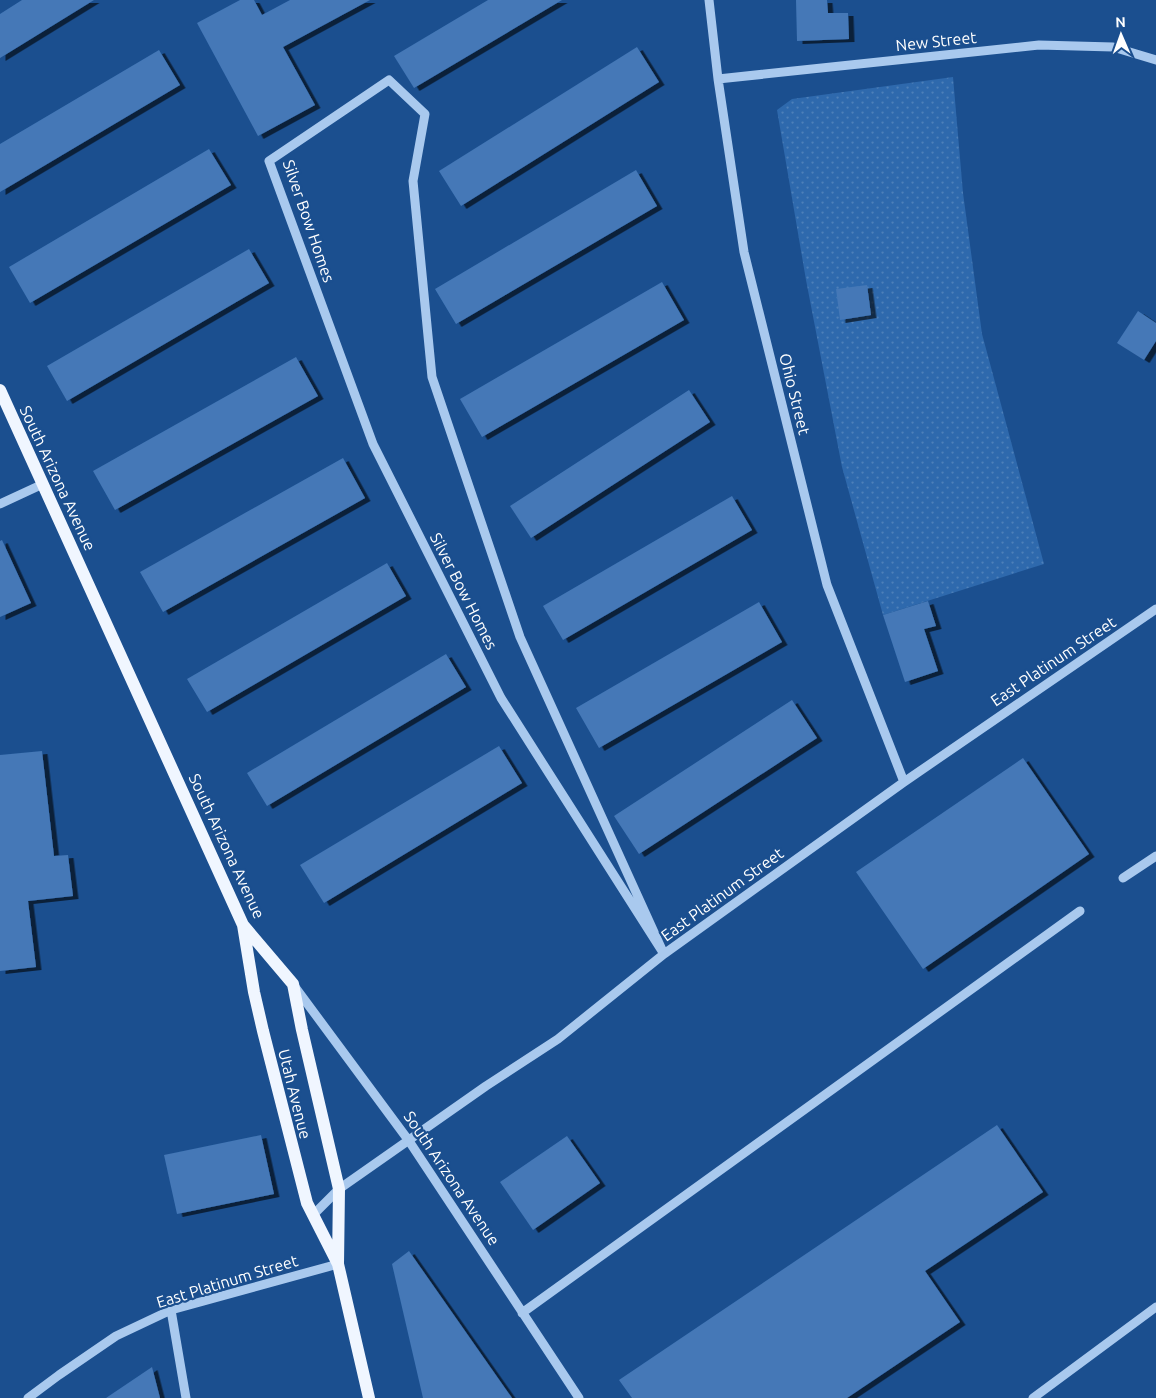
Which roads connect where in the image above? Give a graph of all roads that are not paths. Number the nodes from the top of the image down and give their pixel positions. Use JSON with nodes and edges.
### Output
{"nodes":[{"id":1,"x":709,"y":0,"type":"edge"},
{"id":2,"x":1156,"y":60,"type":"edge"},
{"id":3,"x":718,"y":79,"type":"junction"},
{"id":4,"x":0,"y":390,"type":"edge"},
{"id":5,"x":43,"y":484,"type":"junction"},
{"id":6,"x":0,"y":504,"type":"edge"},
{"id":7,"x":1156,"y":609,"type":"edge"},
{"id":8,"x":904,"y":782,"type":"junction"},
{"id":9,"x":1156,"y":856,"type":"edge"},
{"id":10,"x":1122,"y":878,"type":"dead end"},
{"id":11,"x":1080,"y":911,"type":"dead end"},
{"id":12,"x":243,"y":925,"type":"junction"},
{"id":13,"x":664,"y":954,"type":"junction"},
{"id":14,"x":293,"y":984,"type":"junction"},
{"id":15,"x":409,"y":1141,"type":"junction"},
{"id":16,"x":339,"y":1190,"type":"junction"},
{"id":17,"x":313,"y":1214,"type":"junction"},
{"id":18,"x":338,"y":1264,"type":"junction"},
{"id":19,"x":1156,"y":1308,"type":"edge"},
{"id":20,"x":171,"y":1310,"type":"junction"},
{"id":21,"x":522,"y":1312,"type":"junction"},
{"id":22,"x":1037,"y":1397,"type":"edge"},
{"id":23,"x":28,"y":1398,"type":"edge"},
{"id":24,"x":186,"y":1398,"type":"edge"},
{"id":25,"x":370,"y":1398,"type":"edge"},
{"id":26,"x":580,"y":1398,"type":"edge"}],
"edges":[{"from":1,"to":3,"type":"street","name":"Ohio Street"},
{"from":2,"to":3,"type":"street","name":"New Street"},
{"from":3,"to":8,"type":"street","name":"Ohio Street"},
{"from":4,"to":5,"type":"main road","name":"South Arizona Avenue"},
{"from":5,"to":6,"type":"street"},
{"from":5,"to":12,"type":"main road","name":"South Arizona Avenue"},
{"from":7,"to":8,"type":"street","name":"East Platinum Street"},
{"from":8,"to":13,"type":"street","name":"East Platinum Street"},
{"from":9,"to":10,"type":"street"},
{"from":11,"to":21,"type":"street"},
{"from":12,"to":14,"type":"main road","name":"South Arizona Avenue"},
{"from":12,"to":17,"type":"main road","name":"Utah Avenue"},
{"from":13,"to":13,"type":"street","name":"Silver Bow Homes"},
{"from":13,"to":15,"type":"street","name":"East Platinum Street"},
{"from":14,"to":15,"type":"street","name":"South Arizona Avenue"},
{"from":14,"to":16,"type":"main road","name":"Utah Avenue"},
{"from":15,"to":16,"type":"street","name":"East Platinum Street"},
{"from":15,"to":21,"type":"street","name":"South Arizona Avenue"},
{"from":16,"to":17,"type":"street","name":"East Platinum Street"},
{"from":16,"to":18,"type":"main road","name":"Utah Avenue"},
{"from":17,"to":18,"type":"main road","name":"Utah Avenue"},
{"from":18,"to":20,"type":"street","name":"East Platinum Street"},
{"from":18,"to":25,"type":"main road","name":"Utah Avenue"},
{"from":19,"to":22,"type":"street"},
{"from":20,"to":23,"type":"street","name":"East Platinum Street"},
{"from":20,"to":24,"type":"street"},
{"from":21,"to":26,"type":"street","name":"South Arizona Avenue"}]}
